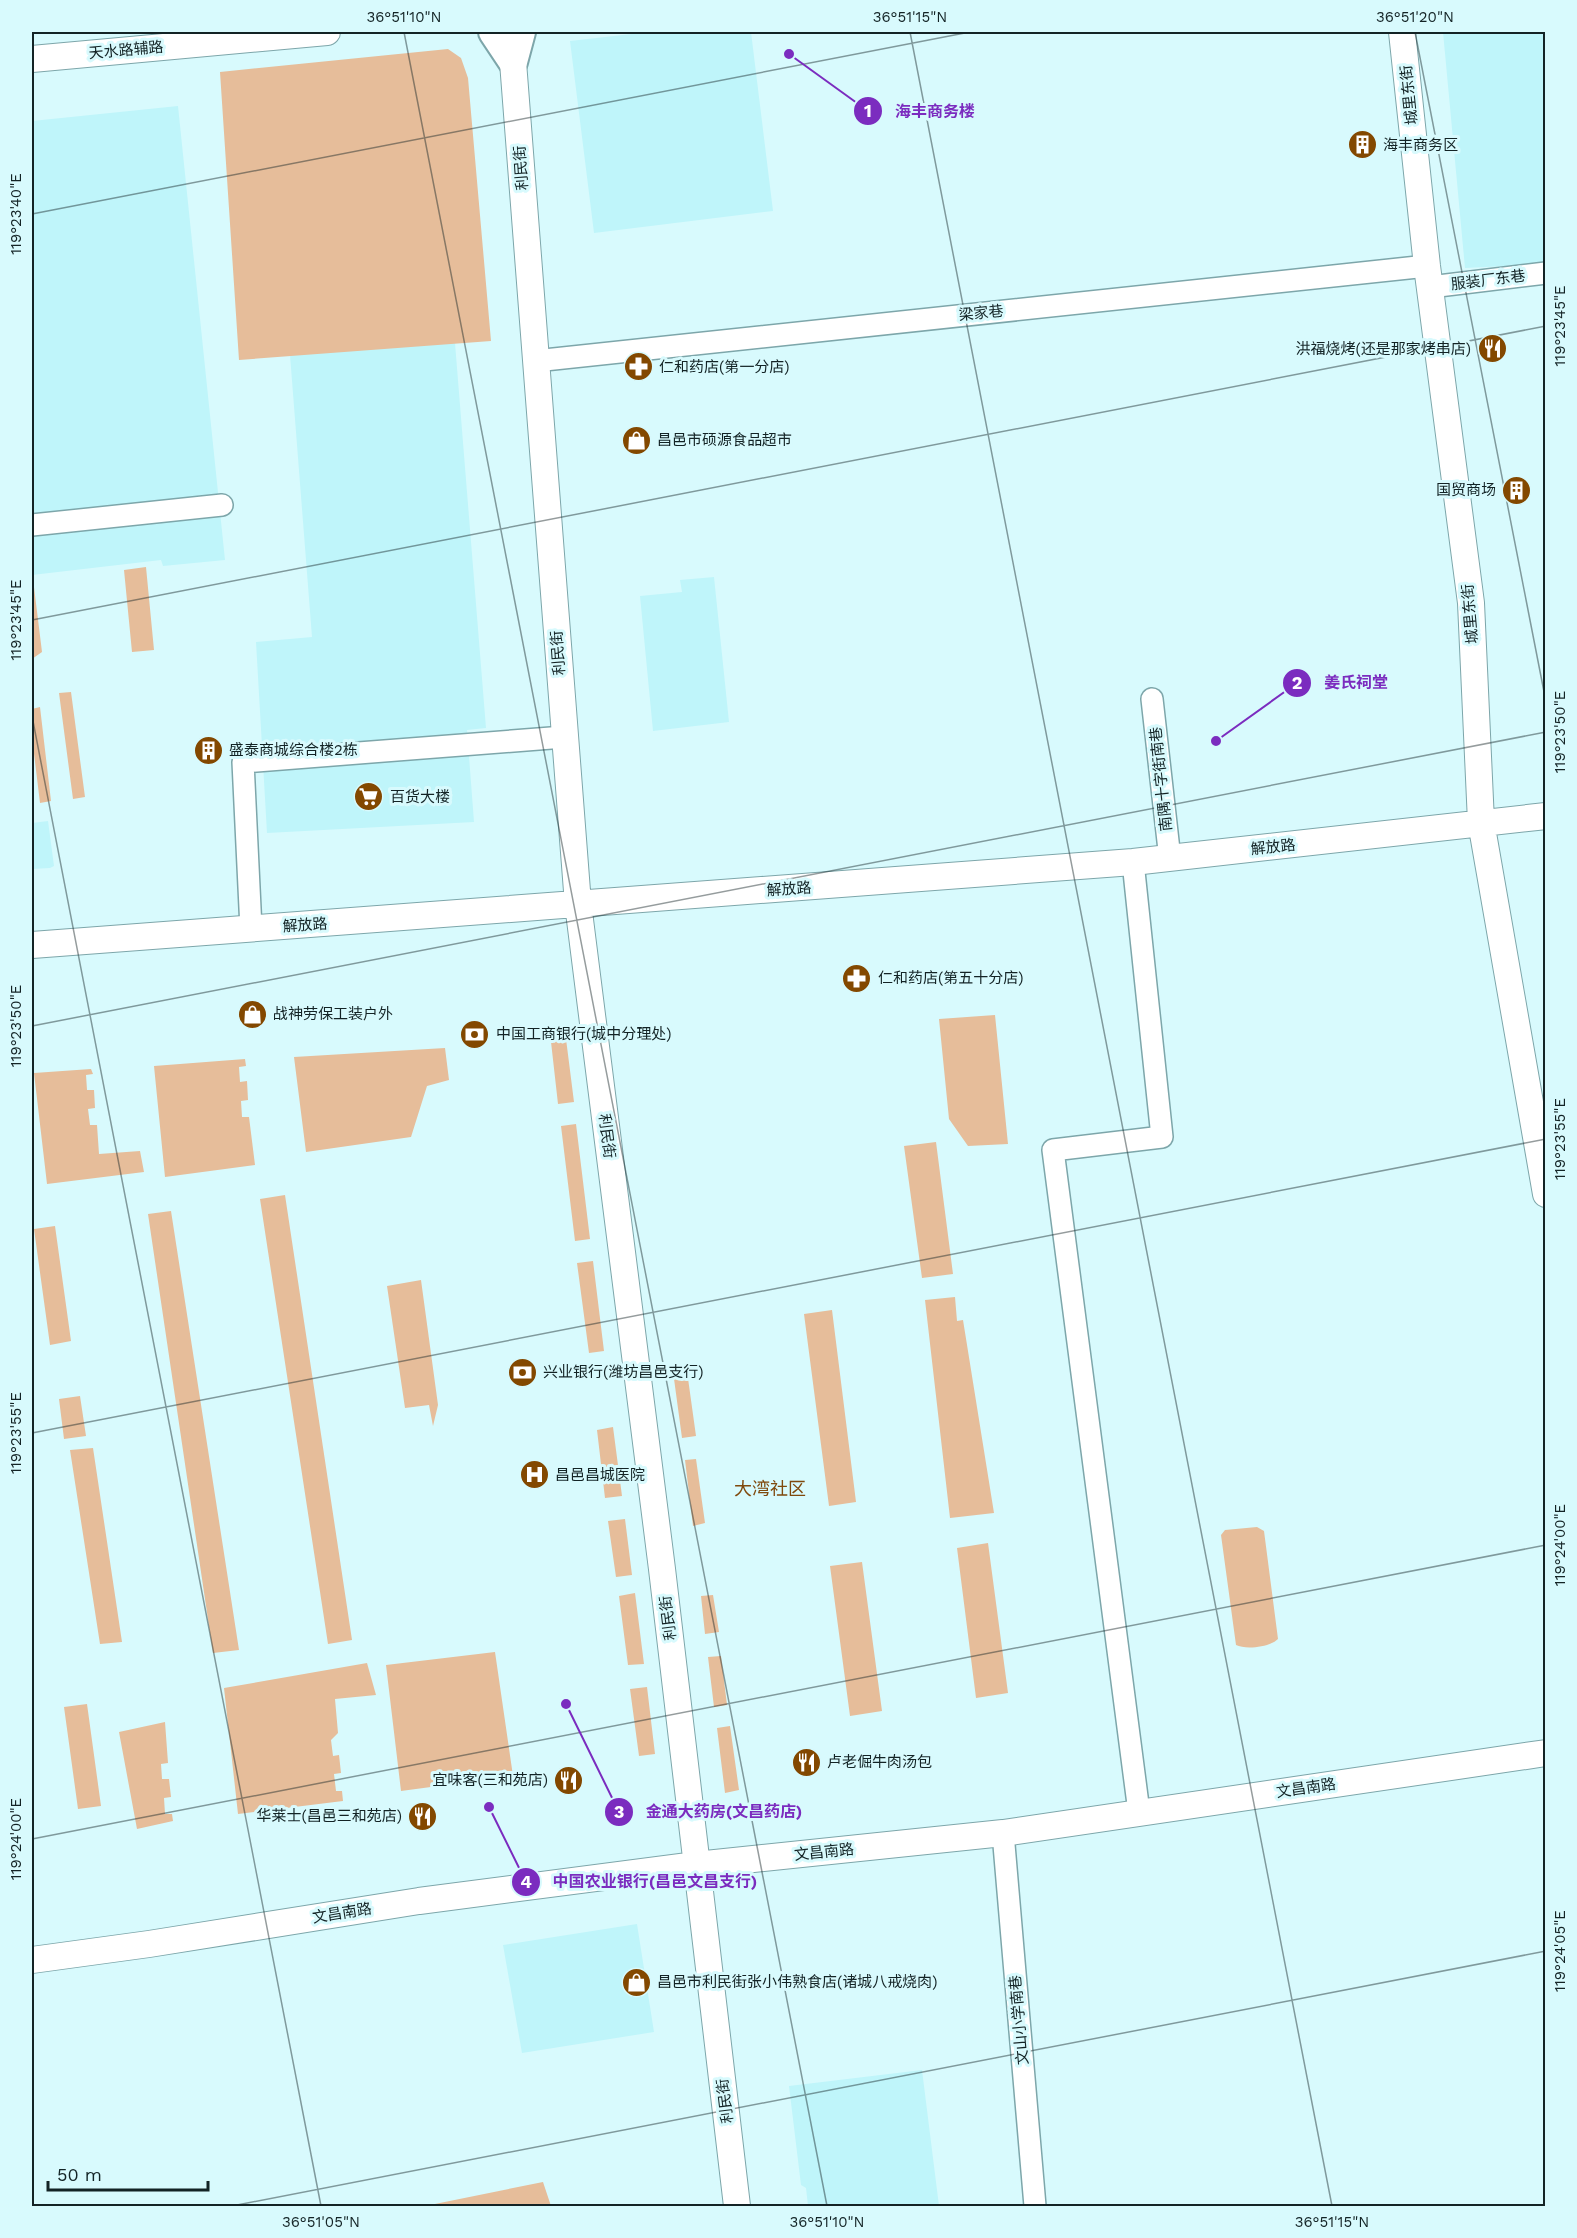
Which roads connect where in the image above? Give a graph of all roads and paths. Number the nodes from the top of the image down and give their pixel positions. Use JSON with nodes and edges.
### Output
{"nodes":[{"id":1,"x":327,"y":32,"type":"edge"},
{"id":2,"x":493,"y":32,"type":"edge"},
{"id":3,"x":521,"y":32,"type":"edge"},
{"id":4,"x":1402,"y":32,"type":"edge"},
{"id":5,"x":32,"y":59,"type":"edge"},
{"id":6,"x":513,"y":62,"type":"junction"},
{"id":7,"x":1545,"y":273,"type":"edge"},
{"id":8,"x":1428,"y":277,"type":"junction"},
{"id":9,"x":535,"y":361,"type":"junction"},
{"id":10,"x":222,"y":505,"type":"dead end"},
{"id":11,"x":32,"y":525,"type":"edge"},
{"id":12,"x":1152,"y":699,"type":"dead end"},
{"id":13,"x":564,"y":737,"type":"junction"},
{"id":14,"x":1545,"y":816,"type":"edge"},
{"id":15,"x":1481,"y":822,"type":"junction"},
{"id":16,"x":1170,"y":859,"type":"junction"},
{"id":17,"x":1133,"y":862,"type":"junction"},
{"id":18,"x":578,"y":904,"type":"junction"},
{"id":19,"x":251,"y":929,"type":"junction"},
{"id":20,"x":32,"y":945,"type":"edge"},
{"id":21,"x":1545,"y":1194,"type":"edge"},
{"id":22,"x":1545,"y":1753,"type":"edge"},
{"id":23,"x":1139,"y":1812,"type":"junction"},
{"id":24,"x":1002,"y":1833,"type":"junction"},
{"id":25,"x":696,"y":1865,"type":"junction"},
{"id":26,"x":32,"y":1960,"type":"edge"},
{"id":27,"x":737,"y":2206,"type":"edge"},
{"id":28,"x":1035,"y":2206,"type":"edge"}],
"edges":[{"from":1,"to":5,"type":"street","name":"天水路辅路"},
{"from":2,"to":6,"type":"main road","name":"利民街"},
{"from":3,"to":6,"type":"main road","name":"利民街"},
{"from":4,"to":8,"type":"street","name":"城里东街"},
{"from":6,"to":9,"type":"street","name":"利民街"},
{"from":7,"to":8,"type":"street","name":"服装厂东巷"},
{"from":8,"to":9,"type":"street","name":"梁家巷"},
{"from":8,"to":15,"type":"street","name":"城里东街"},
{"from":9,"to":13,"type":"street","name":"利民街"},
{"from":10,"to":11,"type":"street"},
{"from":12,"to":16,"type":"street","name":"南隅十字街南巷"},
{"from":13,"to":18,"type":"street","name":"利民街"},
{"from":13,"to":19,"type":"street"},
{"from":14,"to":15,"type":"street","name":"解放路"},
{"from":15,"to":16,"type":"street","name":"解放路"},
{"from":15,"to":21,"type":"street","name":"城里东街"},
{"from":16,"to":17,"type":"street","name":"解放路"},
{"from":17,"to":18,"type":"street","name":"解放路"},
{"from":17,"to":23,"type":"street"},
{"from":18,"to":19,"type":"street","name":"解放路"},
{"from":18,"to":25,"type":"street","name":"利民街"},
{"from":19,"to":20,"type":"street","name":"解放路"},
{"from":22,"to":23,"type":"street","name":"文昌南路"},
{"from":23,"to":24,"type":"street","name":"文昌南路"},
{"from":24,"to":25,"type":"street","name":"文昌南路"},
{"from":24,"to":28,"type":"street","name":"文山小学南巷"},
{"from":25,"to":26,"type":"street","name":"文昌南路"},
{"from":25,"to":27,"type":"street","name":"利民街"}]}
